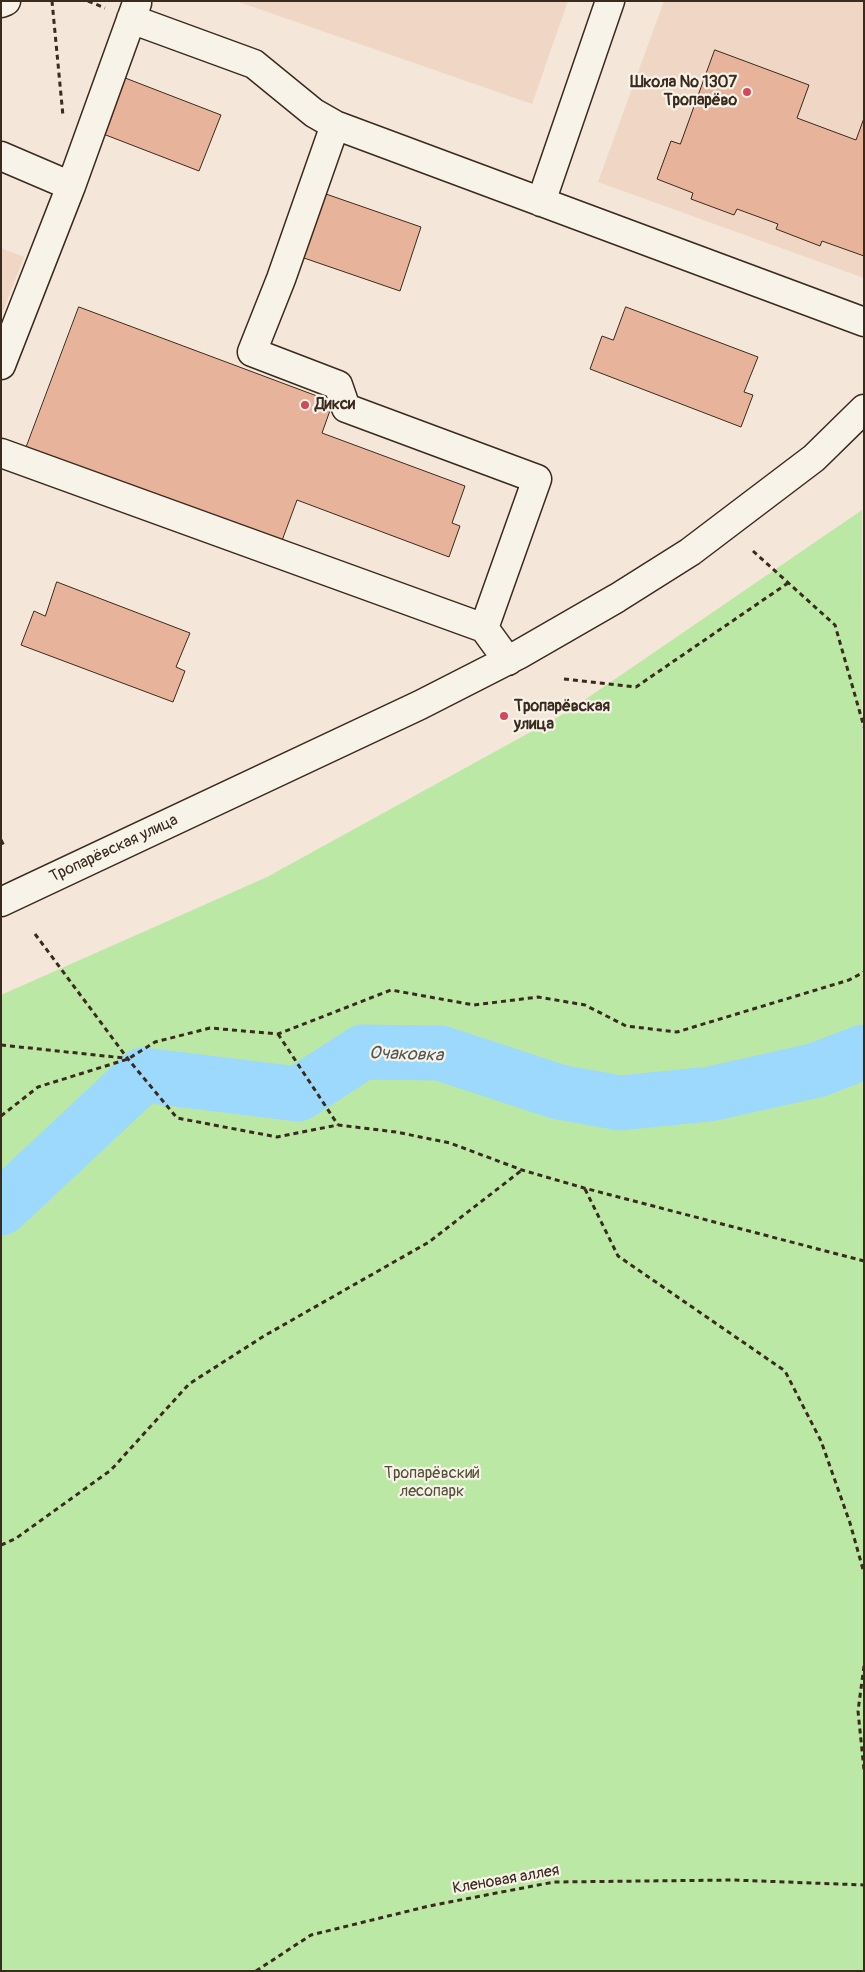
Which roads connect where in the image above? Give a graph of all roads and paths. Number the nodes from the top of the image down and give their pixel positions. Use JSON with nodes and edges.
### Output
{"nodes":[{"id":1,"x":6,"y":1,"type":"edge"},
{"id":2,"x":52,"y":1,"type":"edge"},
{"id":3,"x":610,"y":1,"type":"edge"},
{"id":4,"x":1,"y":3,"type":"edge"},
{"id":5,"x":134,"y":10,"type":"edge"},
{"id":6,"x":64,"y":118,"type":"dead end"},
{"id":7,"x":335,"y":125,"type":"junction"},
{"id":8,"x":1,"y":156,"type":"edge"},
{"id":9,"x":71,"y":186,"type":"junction"},
{"id":10,"x":541,"y":202,"type":"junction"},
{"id":11,"x":864,"y":322,"type":"edge"},
{"id":12,"x":1,"y":365,"type":"edge"},
{"id":13,"x":864,"y":409,"type":"edge"},
{"id":14,"x":1,"y":453,"type":"edge"},
{"id":15,"x":753,"y":551,"type":"dead end"},
{"id":16,"x":788,"y":583,"type":"junction"},
{"id":17,"x":484,"y":628,"type":"junction"},
{"id":18,"x":508,"y":660,"type":"junction"},
{"id":19,"x":564,"y":679,"type":"dead end"},
{"id":20,"x":864,"y":727,"type":"edge"},
{"id":21,"x":1,"y":840,"type":"edge"},
{"id":22,"x":4,"y":846,"type":"dead end"},
{"id":23,"x":1,"y":902,"type":"edge"},
{"id":24,"x":35,"y":934,"type":"dead end"},
{"id":25,"x":864,"y":972,"type":"edge"},
{"id":26,"x":278,"y":1034,"type":"junction"},
{"id":27,"x":1,"y":1045,"type":"edge"},
{"id":28,"x":128,"y":1059,"type":"junction"},
{"id":29,"x":1,"y":1116,"type":"edge"},
{"id":30,"x":338,"y":1124,"type":"junction"},
{"id":31,"x":522,"y":1170,"type":"junction"},
{"id":32,"x":584,"y":1188,"type":"junction"},
{"id":33,"x":864,"y":1262,"type":"edge"},
{"id":34,"x":1,"y":1545,"type":"edge"},
{"id":35,"x":864,"y":1573,"type":"edge"},
{"id":36,"x":864,"y":1666,"type":"edge"},
{"id":37,"x":864,"y":1770,"type":"edge"},
{"id":38,"x":864,"y":1885,"type":"edge"},
{"id":39,"x":256,"y":1971,"type":"edge"}],
"edges":[{"from":1,"to":4,"type":"street"},
{"from":2,"to":6,"type":"path"},
{"from":3,"to":10,"type":"street"},
{"from":5,"to":7,"type":"street"},
{"from":5,"to":9,"type":"street"},
{"from":7,"to":10,"type":"street"},
{"from":7,"to":17,"type":"street"},
{"from":8,"to":9,"type":"street"},
{"from":9,"to":12,"type":"street"},
{"from":10,"to":11,"type":"street"},
{"from":13,"to":18,"type":"street","name":"Тропарёвская улица"},
{"from":14,"to":17,"type":"street"},
{"from":15,"to":16,"type":"path"},
{"from":16,"to":19,"type":"path"},
{"from":16,"to":20,"type":"path"},
{"from":17,"to":18,"type":"street"},
{"from":18,"to":23,"type":"street","name":"Тропарёвская улица"},
{"from":21,"to":22,"type":"path"},
{"from":24,"to":28,"type":"path"},
{"from":25,"to":26,"type":"path"},
{"from":26,"to":28,"type":"path"},
{"from":26,"to":30,"type":"path"},
{"from":27,"to":28,"type":"path"},
{"from":28,"to":29,"type":"path"},
{"from":28,"to":30,"type":"path"},
{"from":30,"to":31,"type":"path"},
{"from":31,"to":32,"type":"path"},
{"from":31,"to":34,"type":"path"},
{"from":32,"to":33,"type":"path"},
{"from":32,"to":35,"type":"path"},
{"from":36,"to":37,"type":"path"},
{"from":38,"to":39,"type":"path","name":"Кленовая аллея"}]}
